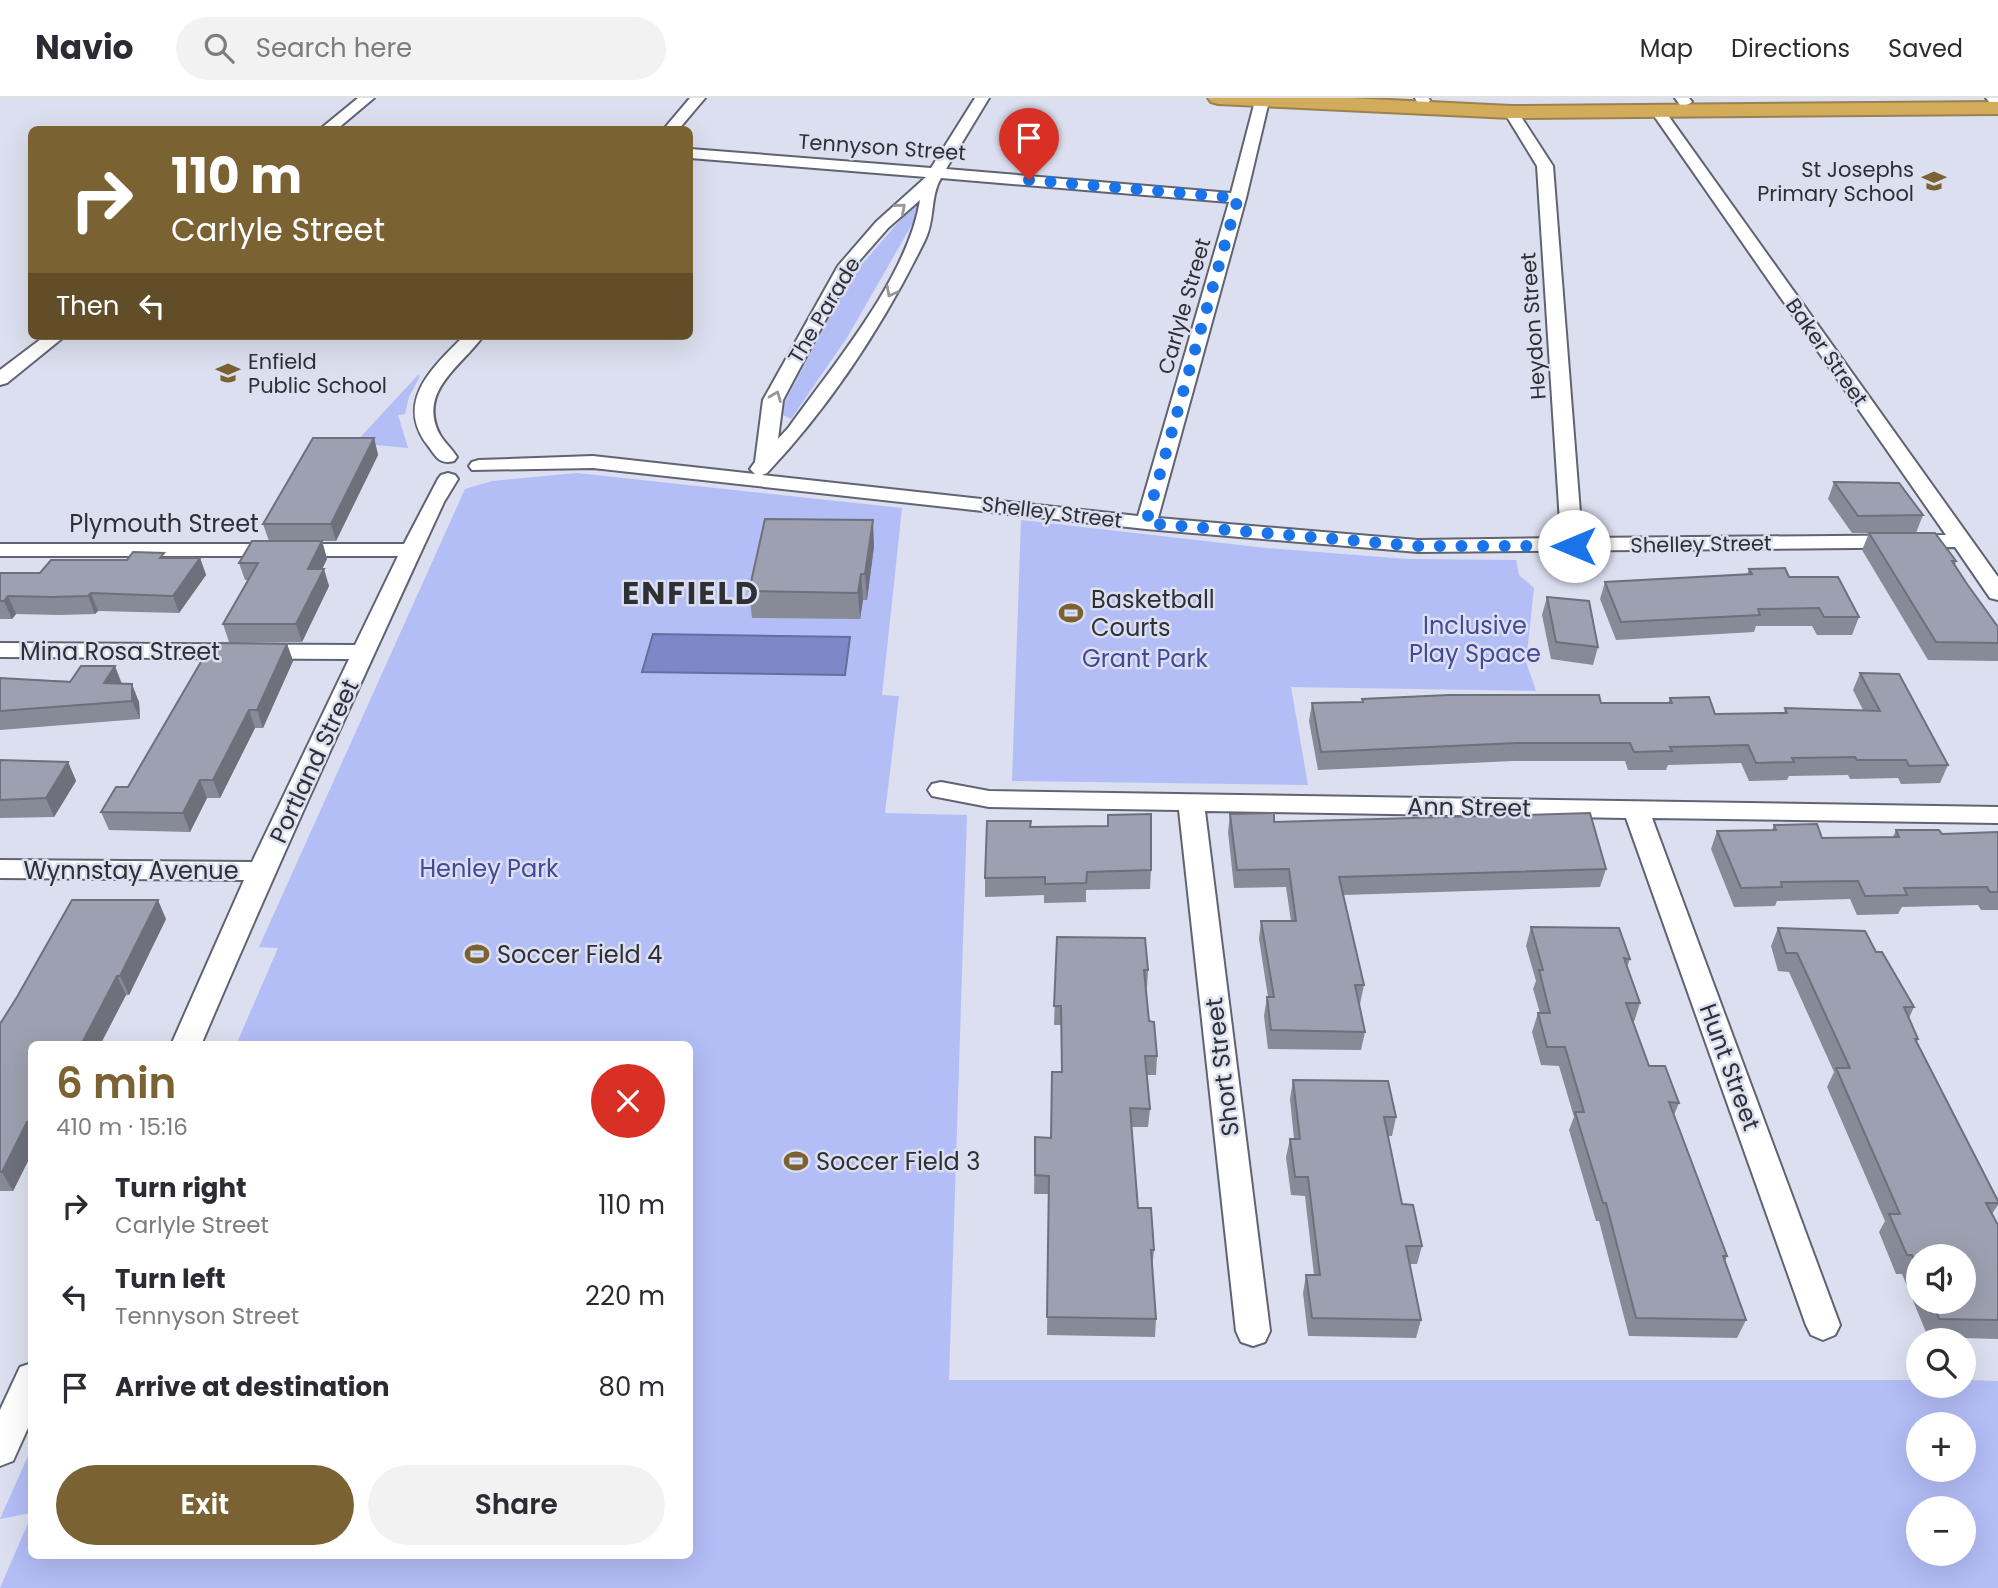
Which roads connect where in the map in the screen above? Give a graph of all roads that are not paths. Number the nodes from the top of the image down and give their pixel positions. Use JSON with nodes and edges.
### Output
{"nodes":[{"id":1,"x":367,"y":98,"type":"edge"},
{"id":2,"x":698,"y":98,"type":"edge"},
{"id":3,"x":982,"y":98,"type":"edge"},
{"id":4,"x":1218,"y":98,"type":"edge"},
{"id":5,"x":1363,"y":98,"type":"edge"},
{"id":6,"x":1933,"y":98,"type":"edge"},
{"id":7,"x":1975,"y":98,"type":"edge"},
{"id":8,"x":1423,"y":99,"type":"edge"},
{"id":9,"x":1684,"y":100,"type":"edge"},
{"id":10,"x":1262,"y":101,"type":"junction"},
{"id":11,"x":1997,"y":101,"type":"edge"},
{"id":12,"x":1657,"y":110,"type":"junction"},
{"id":13,"x":1511,"y":111,"type":"junction"},
{"id":14,"x":331,"y":126,"type":"edge"},
{"id":15,"x":674,"y":126,"type":"edge"},
{"id":16,"x":693,"y":153,"type":"edge"},
{"id":17,"x":934,"y":178,"type":"junction"},
{"id":18,"x":1238,"y":198,"type":"junction"},
{"id":19,"x":51,"y":340,"type":"edge"},
{"id":20,"x":470,"y":340,"type":"edge"},
{"id":21,"x":0,"y":379,"type":"edge"},
{"id":22,"x":479,"y":467,"type":"joint"},
{"id":23,"x":447,"y":468,"type":"junction"},
{"id":24,"x":759,"y":471,"type":"junction"},
{"id":25,"x":1146,"y":523,"type":"junction"},
{"id":26,"x":1961,"y":541,"type":"junction"},
{"id":27,"x":1574,"y":546,"type":"junction"},
{"id":28,"x":0,"y":550,"type":"edge"},
{"id":29,"x":413,"y":550,"type":"junction"},
{"id":30,"x":1998,"y":593,"type":"edge"},
{"id":31,"x":0,"y":650,"type":"edge"},
{"id":32,"x":366,"y":652,"type":"junction"},
{"id":33,"x":941,"y":790,"type":"dead end"},
{"id":34,"x":1191,"y":802,"type":"junction"},
{"id":35,"x":1636,"y":809,"type":"junction"},
{"id":36,"x":1998,"y":815,"type":"edge"},
{"id":37,"x":0,"y":869,"type":"edge"},
{"id":38,"x":261,"y":871,"type":"junction"},
{"id":39,"x":188,"y":1041,"type":"edge"},
{"id":40,"x":1823,"y":1325,"type":"dead end"},
{"id":41,"x":1252,"y":1331,"type":"dead end"},
{"id":42,"x":19,"y":1386,"type":"edge"},
{"id":43,"x":0,"y":1448,"type":"edge"}],
"edges":[{"from":1,"to":14,"type":"street"},
{"from":2,"to":15,"type":"street"},
{"from":3,"to":17,"type":"street","name":"The Parade"},
{"from":4,"to":10,"type":"highway"},
{"from":5,"to":8,"type":"highway"},
{"from":6,"to":9,"type":"highway"},
{"from":7,"to":11,"type":"highway"},
{"from":8,"to":9,"type":"highway"},
{"from":10,"to":13,"type":"highway"},
{"from":10,"to":18,"type":"street","name":"Carlyle Street"},
{"from":11,"to":12,"type":"highway"},
{"from":12,"to":13,"type":"highway"},
{"from":12,"to":26,"type":"street","name":"Baker Street"},
{"from":13,"to":27,"type":"street","name":"Heydon Street"},
{"from":16,"to":17,"type":"street","name":"Tennyson Street"},
{"from":17,"to":18,"type":"street","name":"Tennyson Street"},
{"from":17,"to":24,"type":"street","name":"The Parade","one_way":true},
{"from":24,"to":17,"type":"street","name":"The Parade","one_way":true},
{"from":18,"to":25,"type":"street","name":"Carlyle Street"},
{"from":19,"to":21,"type":"street"},
{"from":20,"to":23,"type":"street"},
{"from":22,"to":23,"type":"street"},
{"from":22,"to":24,"type":"street","name":"Shelley Street"},
{"from":23,"to":29,"type":"street","name":"Portland Street"},
{"from":24,"to":25,"type":"street","name":"Shelley Street"},
{"from":25,"to":27,"type":"street","name":"Shelley Street"},
{"from":26,"to":27,"type":"street","name":"Shelley Street"},
{"from":26,"to":30,"type":"street","name":"Baker Street"},
{"from":28,"to":29,"type":"street","name":"Plymouth Street"},
{"from":29,"to":32,"type":"street","name":"Portland Street"},
{"from":31,"to":32,"type":"street","name":"Mina Rosa Street"},
{"from":32,"to":38,"type":"street","name":"Portland Street"},
{"from":33,"to":34,"type":"street","name":"Ann Street"},
{"from":34,"to":35,"type":"street","name":"Ann Street"},
{"from":34,"to":41,"type":"street","name":"Short Street"},
{"from":35,"to":36,"type":"street","name":"Ann Street"},
{"from":35,"to":40,"type":"street","name":"Hunt Street"},
{"from":37,"to":38,"type":"street","name":"Wynnstay Avenue"},
{"from":38,"to":39,"type":"street","name":"Portland Street"},
{"from":42,"to":43,"type":"street"}]}
